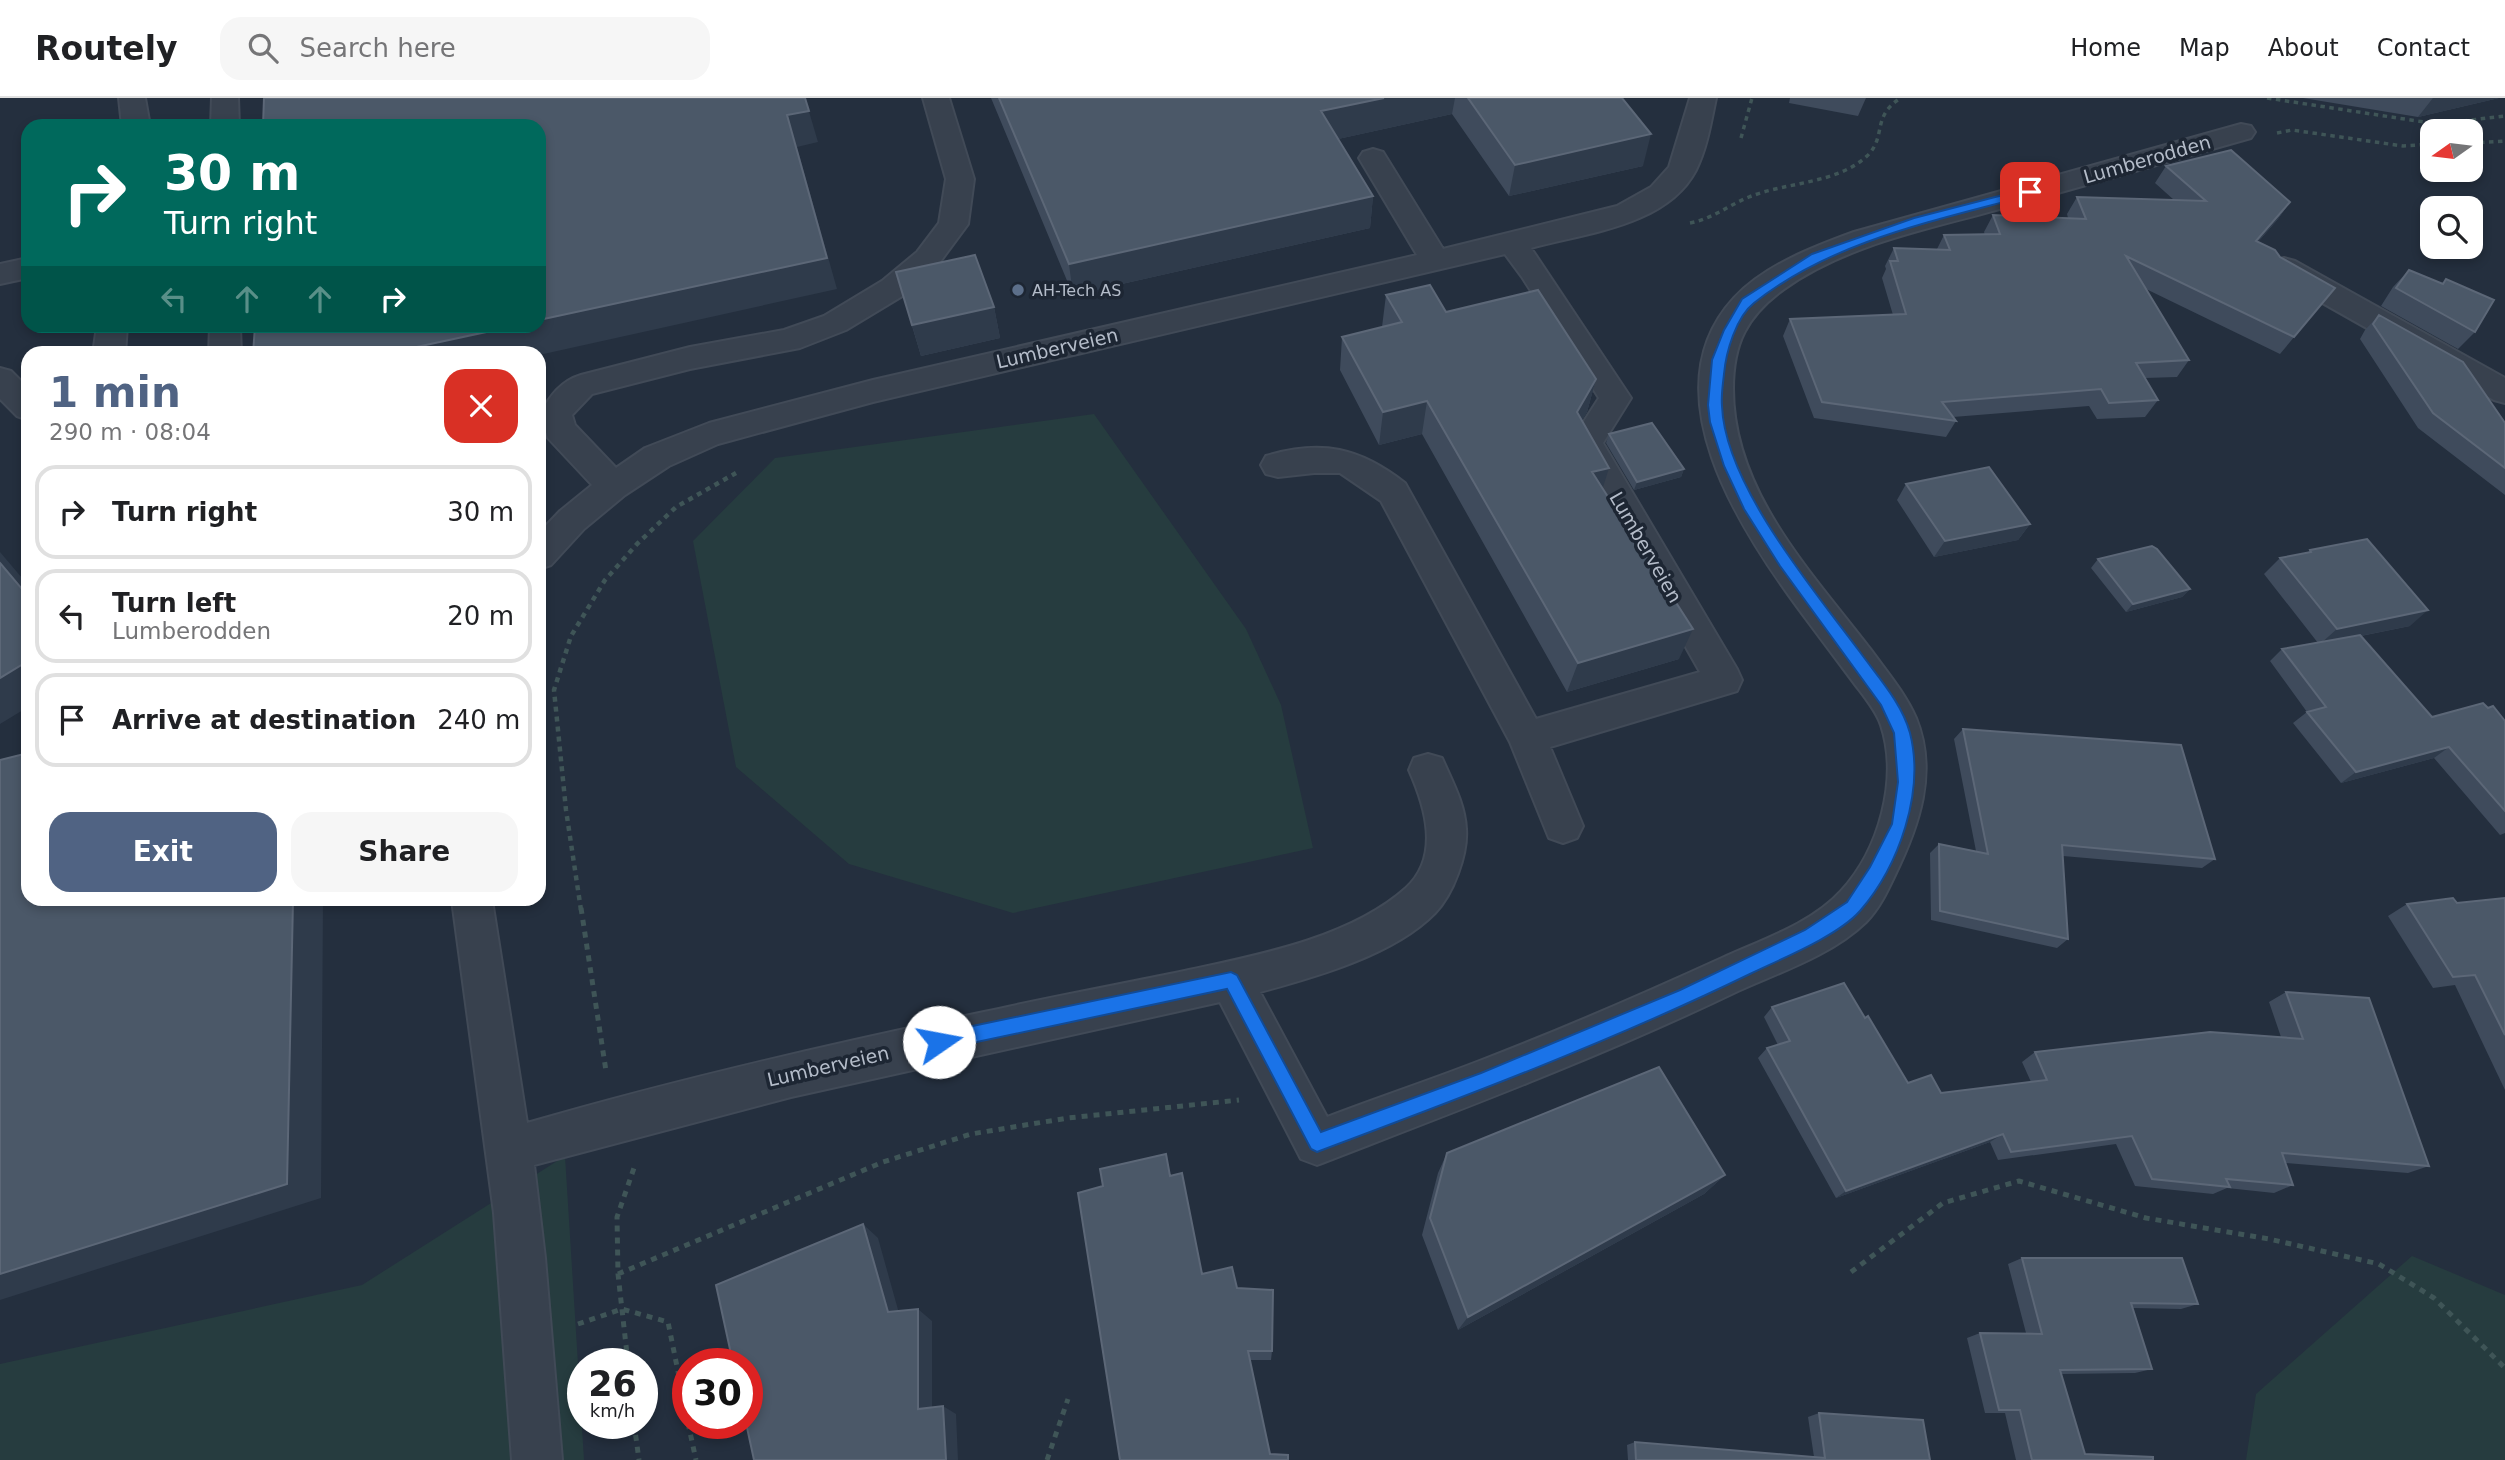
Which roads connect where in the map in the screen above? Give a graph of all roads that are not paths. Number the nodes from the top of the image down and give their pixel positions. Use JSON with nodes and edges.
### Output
{"nodes":[{"id":1,"x":132,"y":98,"type":"edge"},
{"id":2,"x":225,"y":98,"type":"edge"},
{"id":3,"x":936,"y":98,"type":"edge"},
{"id":4,"x":1703,"y":98,"type":"edge"},
{"id":5,"x":135,"y":119,"type":"edge"},
{"id":6,"x":225,"y":119,"type":"edge"},
{"id":7,"x":2241,"y":132,"type":"road end"},
{"id":8,"x":1373,"y":158,"type":"dead end"},
{"id":9,"x":1512,"y":243,"type":"junction"},
{"id":10,"x":1435,"y":261,"type":"junction"},
{"id":11,"x":2279,"y":265,"type":"edge"},
{"id":12,"x":21,"y":270,"type":"edge"},
{"id":13,"x":0,"y":274,"type":"edge"},
{"id":14,"x":0,"y":379,"type":"edge"},
{"id":15,"x":2505,"y":392,"type":"edge"},
{"id":16,"x":552,"y":400,"type":"edge"},
{"id":17,"x":21,"y":401,"type":"edge"},
{"id":18,"x":1278,"y":465,"type":"dead end"},
{"id":19,"x":613,"y":486,"type":"junction"},
{"id":20,"x":546,"y":548,"type":"edge"},
{"id":21,"x":1527,"y":738,"type":"junction"},
{"id":22,"x":1429,"y":770,"type":"dead end"},
{"id":23,"x":1563,"y":826,"type":"dead end"},
{"id":24,"x":473,"y":906,"type":"edge"},
{"id":25,"x":1231,"y":980,"type":"junction"},
{"id":26,"x":510,"y":1150,"type":"junction"},
{"id":27,"x":537,"y":1460,"type":"edge"}],
"edges":[{"from":1,"to":5,"type":"street"},
{"from":2,"to":6,"type":"street"},
{"from":3,"to":16,"type":"street"},
{"from":4,"to":9,"type":"street","name":"Lumberveien"},
{"from":7,"to":25,"type":"street","name":"Lumberodden"},
{"from":8,"to":10,"type":"street"},
{"from":9,"to":10,"type":"street","name":"Lumberveien"},
{"from":9,"to":21,"type":"street","name":"Lumberveien"},
{"from":10,"to":19,"type":"street","name":"Lumberveien"},
{"from":11,"to":15,"type":"street"},
{"from":12,"to":13,"type":"street"},
{"from":14,"to":17,"type":"street"},
{"from":16,"to":19,"type":"street"},
{"from":18,"to":21,"type":"street"},
{"from":19,"to":20,"type":"street","name":"Lumberveien"},
{"from":21,"to":23,"type":"street"},
{"from":22,"to":25,"type":"street","name":"Lumberveien"},
{"from":24,"to":26,"type":"street"},
{"from":25,"to":26,"type":"street","name":"Lumberveien"},
{"from":26,"to":27,"type":"street"}]}
